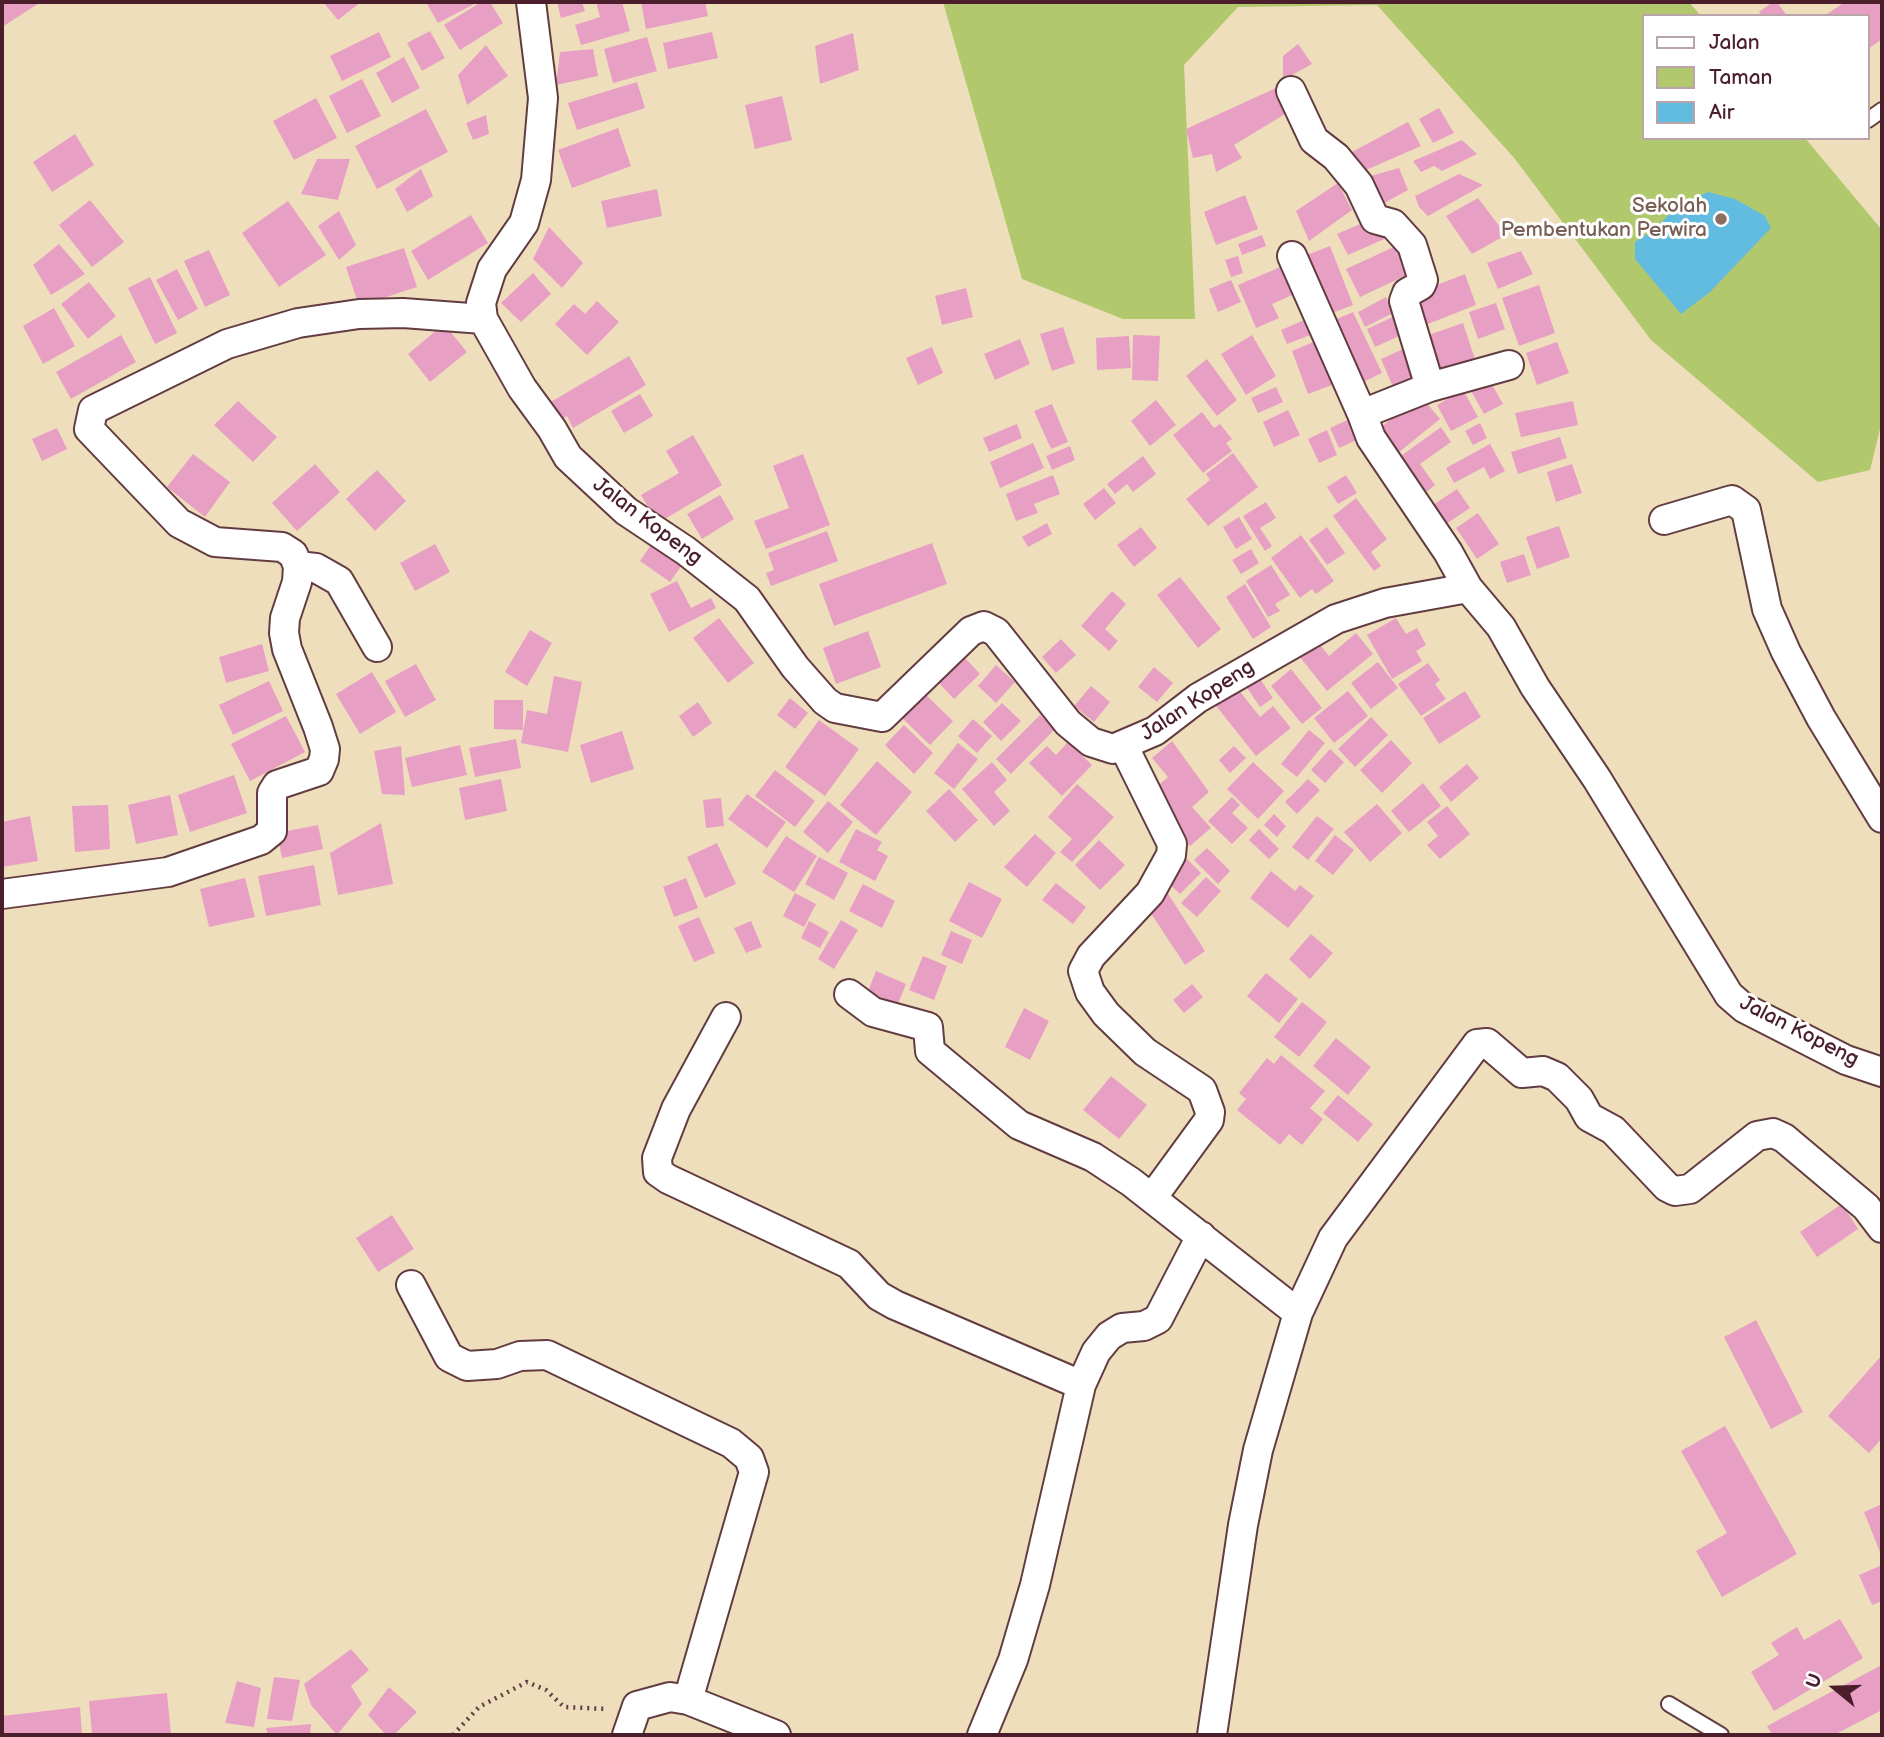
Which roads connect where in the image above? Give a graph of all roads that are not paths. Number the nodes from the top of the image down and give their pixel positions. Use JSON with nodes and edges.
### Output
{"nodes":[{"id":1,"x":531,"y":2,"type":"edge"},
{"id":2,"x":1291,"y":91,"type":"dead end"},
{"id":3,"x":1292,"y":256,"type":"dead end"},
{"id":4,"x":483,"y":319,"type":"junction"},
{"id":5,"x":1509,"y":365,"type":"dead end"},
{"id":6,"x":1430,"y":387,"type":"junction"},
{"id":7,"x":1362,"y":414,"type":"junction"},
{"id":8,"x":1664,"y":520,"type":"dead end"},
{"id":9,"x":298,"y":566,"type":"junction"},
{"id":10,"x":1468,"y":587,"type":"junction"},
{"id":11,"x":377,"y":648,"type":"dead end"},
{"id":12,"x":1124,"y":747,"type":"junction"},
{"id":13,"x":1882,"y":818,"type":"edge"},
{"id":14,"x":2,"y":894,"type":"edge"},
{"id":15,"x":849,"y":994,"type":"dead end"},
{"id":16,"x":726,"y":1017,"type":"dead end"},
{"id":17,"x":1882,"y":1072,"type":"edge"},
{"id":18,"x":1152,"y":1198,"type":"junction"},
{"id":19,"x":1882,"y":1228,"type":"edge"},
{"id":20,"x":1201,"y":1236,"type":"junction"},
{"id":21,"x":411,"y":1284,"type":"dead end"},
{"id":22,"x":1298,"y":1313,"type":"junction"},
{"id":23,"x":1081,"y":1385,"type":"junction"},
{"id":24,"x":688,"y":1700,"type":"junction"},
{"id":25,"x":1669,"y":1704,"type":"dead end"},
{"id":26,"x":627,"y":1735,"type":"edge"},
{"id":27,"x":776,"y":1735,"type":"edge"},
{"id":28,"x":982,"y":1735,"type":"edge"},
{"id":29,"x":1212,"y":1735,"type":"edge"},
{"id":30,"x":1721,"y":1735,"type":"edge"}],
"edges":[{"from":1,"to":4,"type":"street"},
{"from":2,"to":6,"type":"street"},
{"from":3,"to":7,"type":"street"},
{"from":4,"to":9,"type":"street"},
{"from":4,"to":12,"type":"street","name":"Jalan Kopeng"},
{"from":5,"to":6,"type":"street"},
{"from":6,"to":7,"type":"street"},
{"from":7,"to":10,"type":"street"},
{"from":8,"to":13,"type":"street"},
{"from":9,"to":11,"type":"street"},
{"from":9,"to":14,"type":"street"},
{"from":10,"to":12,"type":"street","name":"Jalan Kopeng"},
{"from":10,"to":17,"type":"street","name":"Jalan Kopeng"},
{"from":12,"to":18,"type":"street"},
{"from":15,"to":18,"type":"street"},
{"from":16,"to":23,"type":"street"},
{"from":18,"to":20,"type":"street"},
{"from":19,"to":22,"type":"street"},
{"from":20,"to":22,"type":"street"},
{"from":20,"to":23,"type":"street"},
{"from":21,"to":24,"type":"street"},
{"from":22,"to":29,"type":"street"},
{"from":23,"to":28,"type":"street"},
{"from":24,"to":26,"type":"street"},
{"from":24,"to":27,"type":"street"},
{"from":25,"to":30,"type":"lane"}]}
